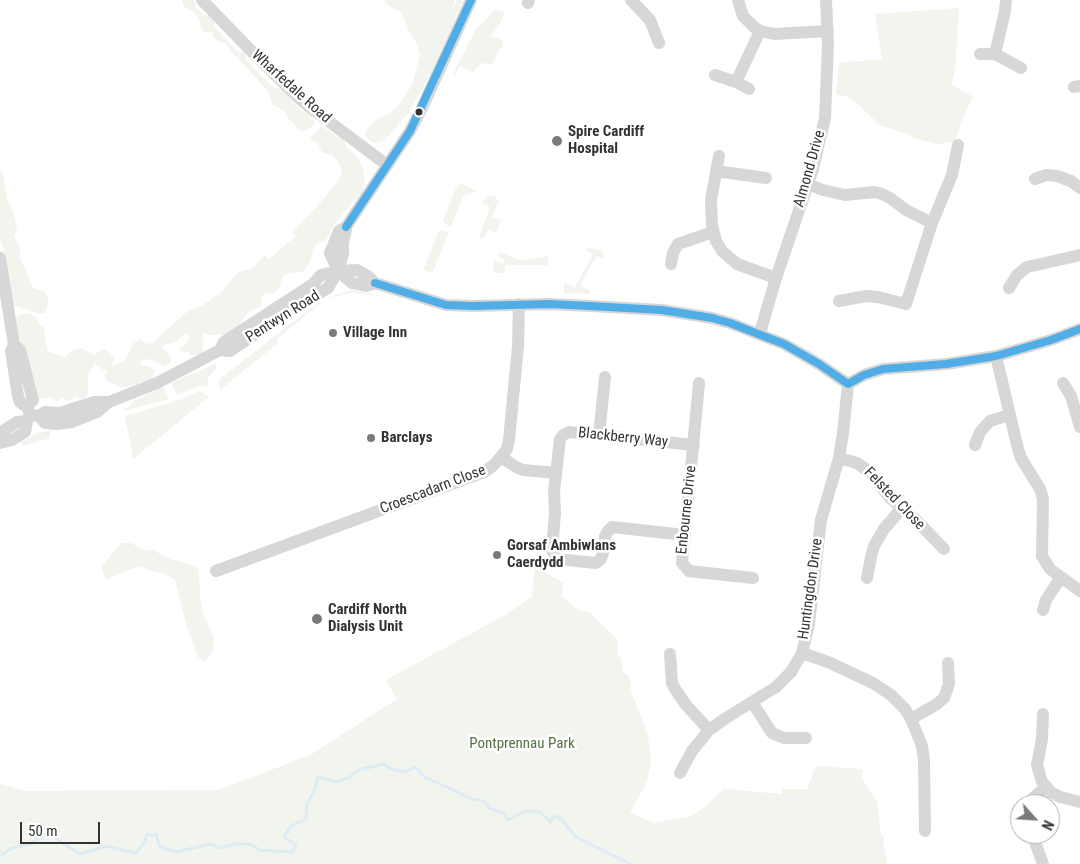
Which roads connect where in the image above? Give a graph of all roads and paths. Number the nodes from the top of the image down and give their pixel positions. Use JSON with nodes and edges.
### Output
{"nodes":[{"id":1,"x":202,"y":0,"type":"edge"},
{"id":2,"x":471,"y":0,"type":"edge"},
{"id":3,"x":631,"y":0,"type":"edge"},
{"id":4,"x":738,"y":0,"type":"edge"},
{"id":5,"x":826,"y":0,"type":"edge"},
{"id":6,"x":1006,"y":0,"type":"edge"},
{"id":7,"x":760,"y":31,"type":"junction"},
{"id":8,"x":828,"y":31,"type":"junction"},
{"id":9,"x":659,"y":43,"type":"dead end"},
{"id":10,"x":980,"y":54,"type":"dead end"},
{"id":11,"x":995,"y":54,"type":"junction"},
{"id":12,"x":1021,"y":68,"type":"dead end"},
{"id":13,"x":715,"y":75,"type":"dead end"},
{"id":14,"x":736,"y":82,"type":"junction"},
{"id":15,"x":749,"y":89,"type":"dead end"},
{"id":16,"x":958,"y":145,"type":"dead end"},
{"id":17,"x":719,"y":156,"type":"dead end"},
{"id":18,"x":386,"y":165,"type":"junction"},
{"id":19,"x":716,"y":171,"type":"junction"},
{"id":20,"x":1042,"y":173,"type":"dead end"},
{"id":21,"x":766,"y":178,"type":"dead end"},
{"id":22,"x":807,"y":184,"type":"junction"},
{"id":23,"x":1080,"y":188,"type":"edge"},
{"id":24,"x":932,"y":223,"type":"junction"},
{"id":25,"x":713,"y":232,"type":"junction"},
{"id":26,"x":1080,"y":255,"type":"edge"},
{"id":27,"x":0,"y":258,"type":"edge"},
{"id":28,"x":671,"y":264,"type":"dead end"},
{"id":29,"x":338,"y":271,"type":"junction"},
{"id":30,"x":776,"y":278,"type":"junction"},
{"id":31,"x":2,"y":288,"type":"edge"},
{"id":32,"x":1008,"y":288,"type":"dead end"},
{"id":33,"x":839,"y":301,"type":"dead end"},
{"id":34,"x":520,"y":304,"type":"junction"},
{"id":35,"x":1080,"y":329,"type":"edge"},
{"id":36,"x":760,"y":334,"type":"junction"},
{"id":37,"x":996,"y":356,"type":"junction"},
{"id":38,"x":605,"y":377,"type":"dead end"},
{"id":39,"x":699,"y":383,"type":"dead end"},
{"id":40,"x":1063,"y":383,"type":"dead end"},
{"id":41,"x":848,"y":384,"type":"junction"},
{"id":42,"x":31,"y":415,"type":"junction"},
{"id":43,"x":1009,"y":415,"type":"junction"},
{"id":44,"x":1080,"y":427,"type":"edge"},
{"id":45,"x":0,"y":433,"type":"edge"},
{"id":46,"x":599,"y":435,"type":"junction"},
{"id":47,"x":0,"y":443,"type":"edge"},
{"id":48,"x":694,"y":445,"type":"junction"},
{"id":49,"x":976,"y":445,"type":"dead end"},
{"id":50,"x":501,"y":457,"type":"junction"},
{"id":51,"x":838,"y":458,"type":"junction"},
{"id":52,"x":556,"y":473,"type":"junction"},
{"id":53,"x":901,"y":509,"type":"junction"},
{"id":54,"x":685,"y":535,"type":"junction"},
{"id":55,"x":944,"y":549,"type":"dead end"},
{"id":56,"x":216,"y":571,"type":"dead end"},
{"id":57,"x":753,"y":578,"type":"dead end"},
{"id":58,"x":868,"y":578,"type":"dead end"},
{"id":59,"x":1061,"y":578,"type":"junction"},
{"id":60,"x":1080,"y":591,"type":"edge"},
{"id":61,"x":1044,"y":610,"type":"dead end"},
{"id":62,"x":802,"y":653,"type":"junction"},
{"id":63,"x":670,"y":654,"type":"dead end"},
{"id":64,"x":948,"y":663,"type":"dead end"},
{"id":65,"x":752,"y":702,"type":"junction"},
{"id":66,"x":1043,"y":714,"type":"dead end"},
{"id":67,"x":911,"y":719,"type":"junction"},
{"id":68,"x":709,"y":730,"type":"junction"},
{"id":69,"x":806,"y":738,"type":"dead end"},
{"id":70,"x":680,"y":773,"type":"dead end"},
{"id":71,"x":1046,"y":787,"type":"junction"},
{"id":72,"x":1038,"y":794,"type":"edge"},
{"id":73,"x":1080,"y":802,"type":"edge"},
{"id":74,"x":925,"y":831,"type":"dead end"},
{"id":75,"x":1036,"y":844,"type":"edge"},
{"id":76,"x":1043,"y":864,"type":"edge"}],
"edges":[{"from":1,"to":18,"type":"street","name":"Wharfedale Road"},
{"from":2,"to":18,"type":"street","name":"Pentwyn Road"},
{"from":3,"to":9,"type":"street"},
{"from":4,"to":7,"type":"street"},
{"from":5,"to":8,"type":"street","name":"Almond Drive"},
{"from":6,"to":11,"type":"street"},
{"from":7,"to":8,"type":"street"},
{"from":7,"to":14,"type":"street"},
{"from":8,"to":22,"type":"street","name":"Almond Drive"},
{"from":10,"to":11,"type":"street"},
{"from":11,"to":12,"type":"street"},
{"from":13,"to":14,"type":"street"},
{"from":14,"to":15,"type":"street"},
{"from":16,"to":24,"type":"street"},
{"from":17,"to":19,"type":"street"},
{"from":18,"to":29,"type":"street","name":"Pentwyn Road"},
{"from":19,"to":21,"type":"street"},
{"from":19,"to":25,"type":"street"},
{"from":20,"to":23,"type":"street"},
{"from":22,"to":24,"type":"street"},
{"from":22,"to":30,"type":"street","name":"Almond Drive"},
{"from":24,"to":33,"type":"street"},
{"from":25,"to":28,"type":"street"},
{"from":25,"to":30,"type":"street"},
{"from":26,"to":32,"type":"street"},
{"from":27,"to":31,"type":"street"},
{"from":29,"to":34,"type":"street"},
{"from":29,"to":42,"type":"street","name":"Pentwyn Road"},
{"from":30,"to":36,"type":"street","name":"Almond Drive"},
{"from":31,"to":42,"type":"street"},
{"from":34,"to":36,"type":"street"},
{"from":34,"to":50,"type":"street","name":"Croescadarn Close"},
{"from":35,"to":37,"type":"street"},
{"from":36,"to":41,"type":"street"},
{"from":37,"to":41,"type":"street"},
{"from":37,"to":43,"type":"street"},
{"from":38,"to":46,"type":"street"},
{"from":39,"to":48,"type":"street","name":"Enbourne Drive"},
{"from":40,"to":44,"type":"street"},
{"from":41,"to":51,"type":"street","name":"Huntingdon Drive"},
{"from":42,"to":45,"type":"street"},
{"from":42,"to":47,"type":"street"},
{"from":43,"to":49,"type":"street"},
{"from":43,"to":59,"type":"street"},
{"from":46,"to":48,"type":"street","name":"Blackberry Way"},
{"from":46,"to":52,"type":"street","name":"Blackberry Way"},
{"from":48,"to":54,"type":"street","name":"Enbourne Drive"},
{"from":50,"to":52,"type":"street"},
{"from":50,"to":56,"type":"street","name":"Croescadarn Close"},
{"from":51,"to":53,"type":"street","name":"Felsted Close"},
{"from":51,"to":62,"type":"street","name":"Huntingdon Drive"},
{"from":52,"to":54,"type":"street","name":"Blackberry Way"},
{"from":53,"to":55,"type":"street","name":"Felsted Close"},
{"from":53,"to":58,"type":"street"},
{"from":54,"to":57,"type":"street","name":"Enbourne Drive"},
{"from":59,"to":60,"type":"street"},
{"from":59,"to":61,"type":"street"},
{"from":62,"to":65,"type":"street","name":"Huntingdon Drive"},
{"from":62,"to":67,"type":"street"},
{"from":63,"to":68,"type":"street"},
{"from":64,"to":67,"type":"street"},
{"from":65,"to":68,"type":"street","name":"Huntingdon Drive"},
{"from":65,"to":69,"type":"street"},
{"from":66,"to":71,"type":"street"},
{"from":67,"to":74,"type":"street"},
{"from":68,"to":70,"type":"street","name":"Huntingdon Drive"},
{"from":71,"to":72,"type":"street"},
{"from":71,"to":73,"type":"street"},
{"from":75,"to":76,"type":"street"}]}
